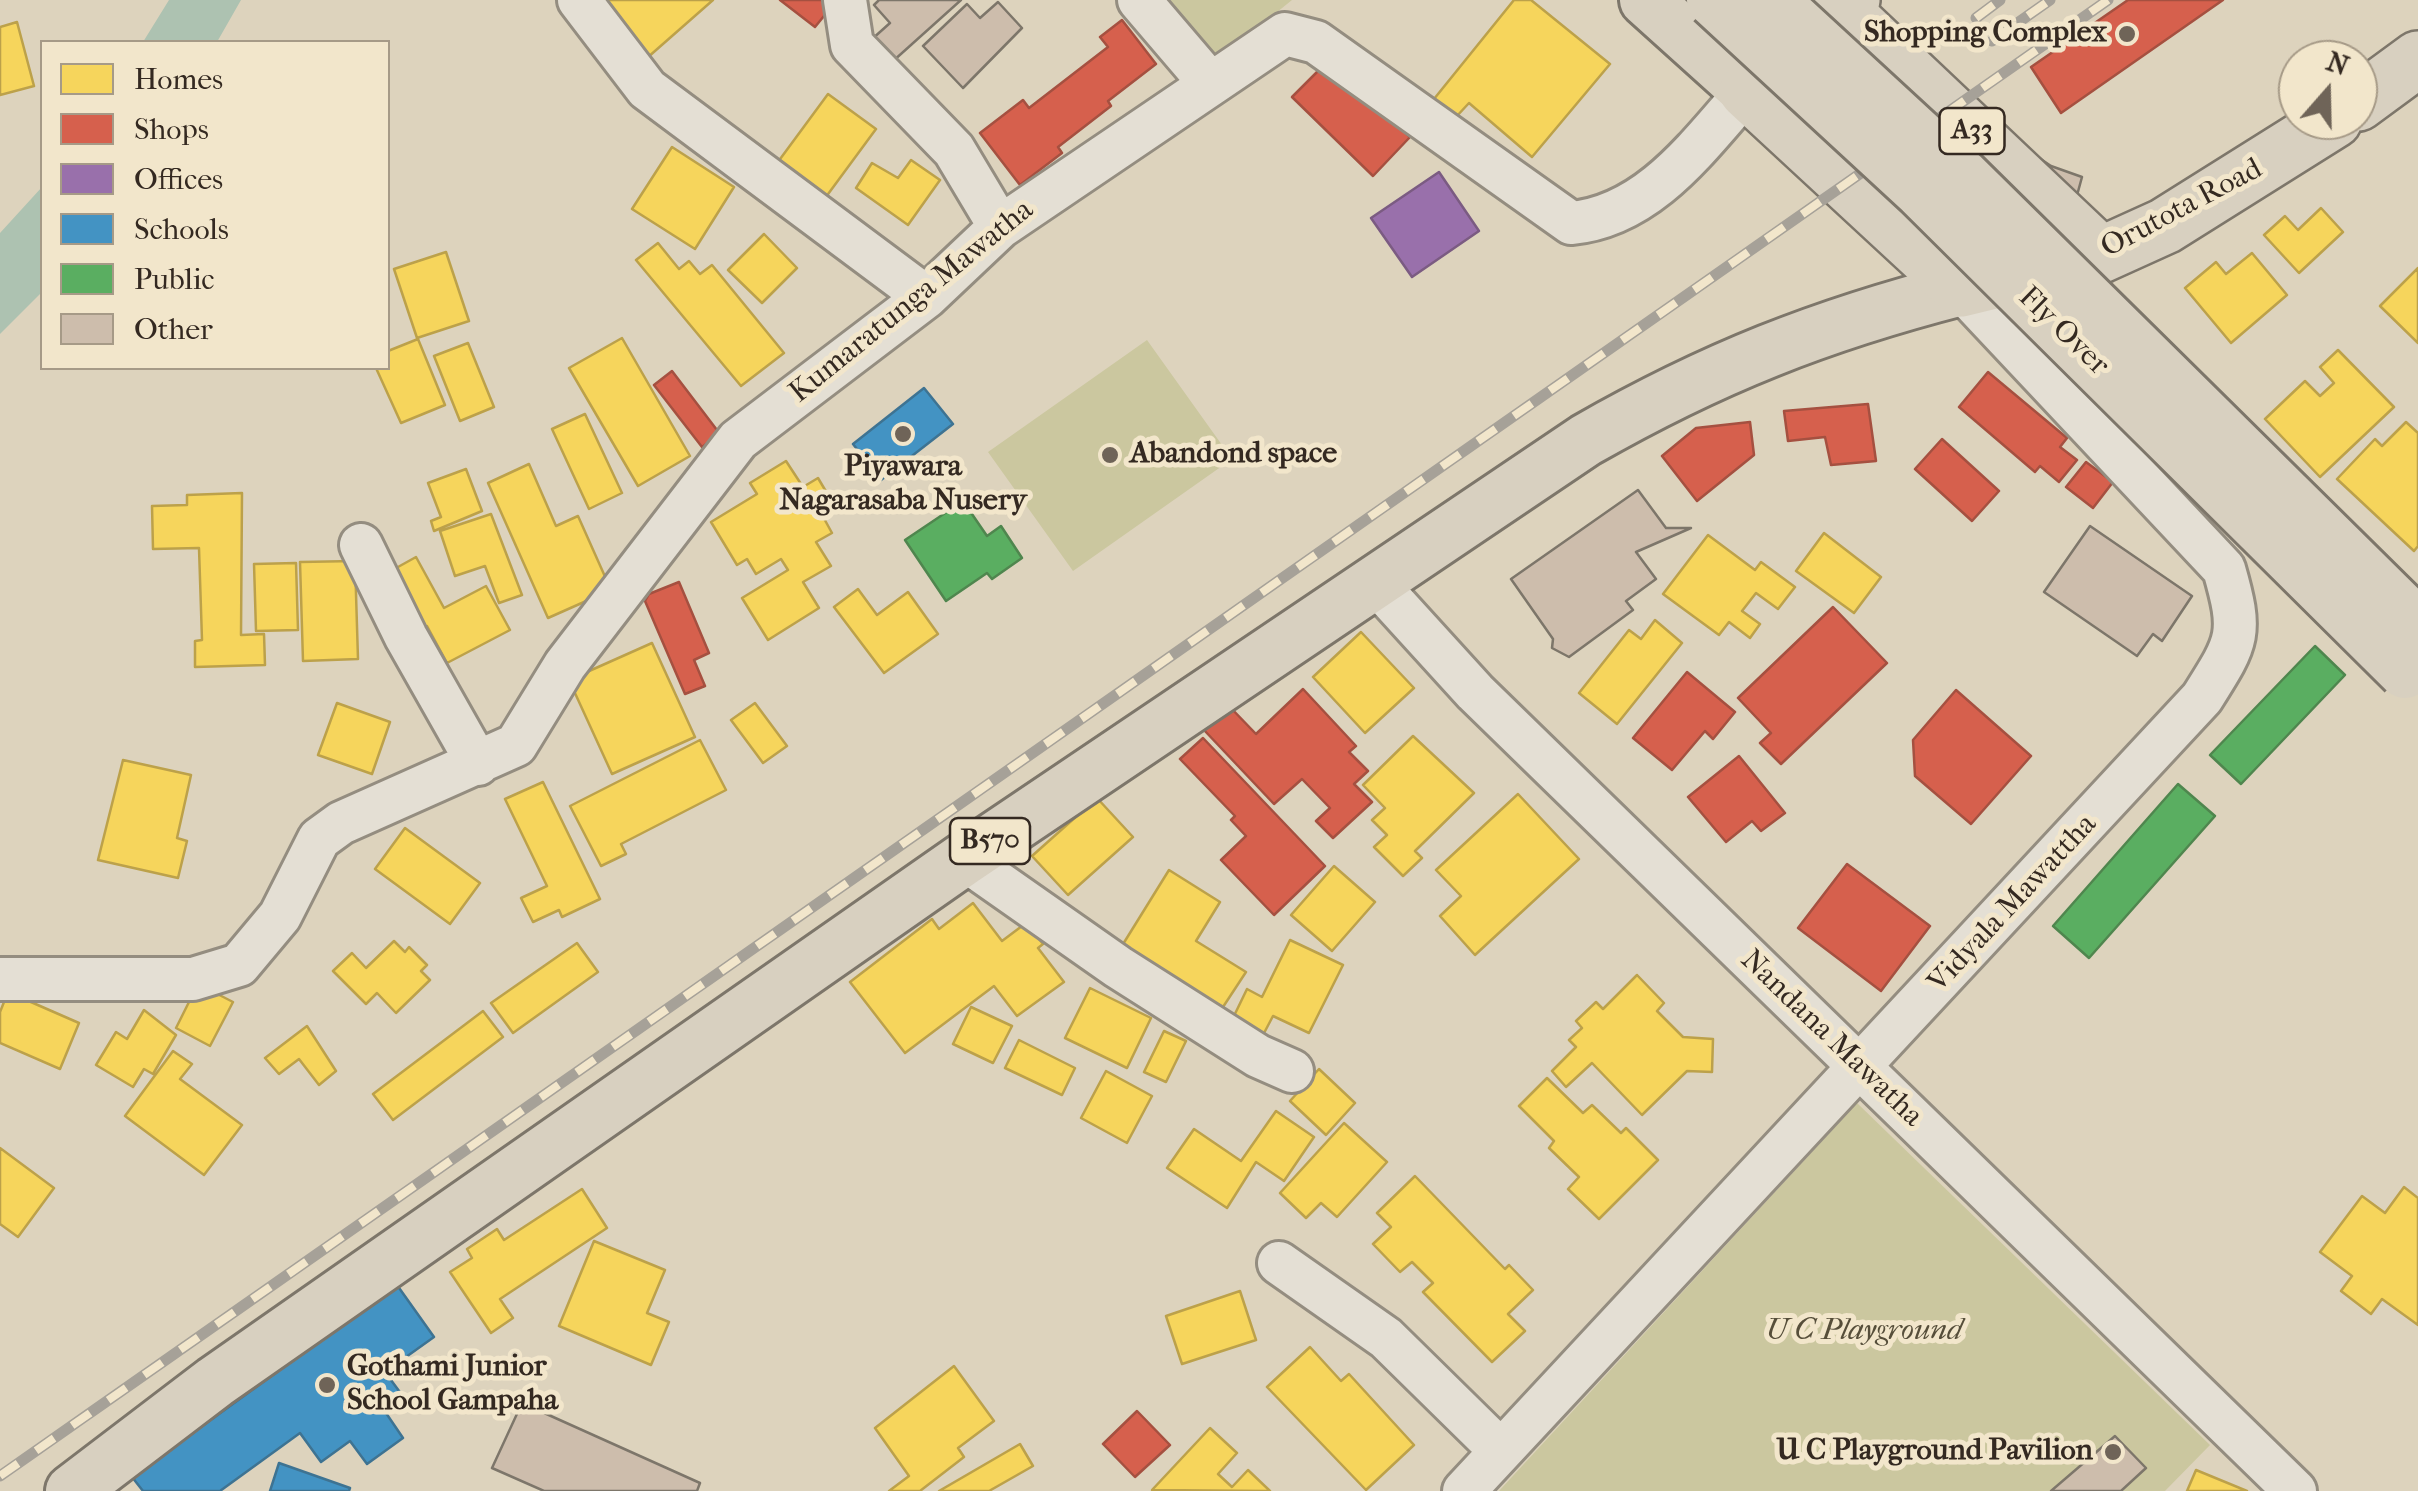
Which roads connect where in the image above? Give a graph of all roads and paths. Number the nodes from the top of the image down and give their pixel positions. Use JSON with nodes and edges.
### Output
{"nodes":[{"id":1,"x":579,"y":0,"type":"edge"},
{"id":2,"x":844,"y":0,"type":"edge"},
{"id":3,"x":1139,"y":0,"type":"edge"},
{"id":4,"x":1646,"y":0,"type":"edge"},
{"id":5,"x":1713,"y":0,"type":"edge"},
{"id":6,"x":1772,"y":0,"type":"edge"},
{"id":7,"x":1841,"y":3,"type":"edge"},
{"id":8,"x":2418,"y":59,"type":"edge"},
{"id":9,"x":1209,"y":82,"type":"junction"},
{"id":10,"x":2378,"y":88,"type":"edge"},
{"id":11,"x":1747,"y":92,"type":"junction"},
{"id":12,"x":2302,"y":140,"type":"edge"},
{"id":13,"x":1000,"y":227,"type":"junction"},
{"id":14,"x":2100,"y":255,"type":"junction"},
{"id":15,"x":1961,"y":289,"type":"junction"},
{"id":16,"x":926,"y":297,"type":"junction"},
{"id":17,"x":361,"y":545,"type":"dead end"},
{"id":18,"x":1374,"y":581,"type":"junction"},
{"id":19,"x":2414,"y":660,"type":"edge"},
{"id":20,"x":478,"y":764,"type":"junction"},
{"id":21,"x":964,"y":859,"type":"junction"},
{"id":22,"x":0,"y":979,"type":"edge"},
{"id":23,"x":1862,"y":1069,"type":"junction"},
{"id":24,"x":1292,"y":1071,"type":"dead end"},
{"id":25,"x":1280,"y":1263,"type":"dead end"},
{"id":26,"x":1502,"y":1450,"type":"junction"},
{"id":27,"x":80,"y":1489,"type":"edge"},
{"id":28,"x":1464,"y":1491,"type":"edge"},
{"id":29,"x":2296,"y":1491,"type":"edge"}],
"edges":[{"from":1,"to":16,"type":"street"},
{"from":2,"to":13,"type":"street"},
{"from":3,"to":9,"type":"street"},
{"from":4,"to":11,"type":"main road"},
{"from":5,"to":19,"type":"main road","name":"Fly Over","bridge":true},
{"from":6,"to":19,"type":"main road","name":"Fly Over","bridge":true},
{"from":7,"to":11,"type":"highway","number":"A33"},
{"from":7,"to":14,"type":"highway","number":"A33"},
{"from":8,"to":10,"type":"highway"},
{"from":9,"to":11,"type":"street","name":"Kumaratunga Mawatha"},
{"from":9,"to":13,"type":"street","name":"Kumaratunga Mawatha"},
{"from":11,"to":15,"type":"highway"},
{"from":12,"to":14,"type":"highway","name":"Orutota Road"},
{"from":13,"to":16,"type":"street","name":"Kumaratunga Mawatha"},
{"from":14,"to":15,"type":"highway","name":"Orutota Road"},
{"from":15,"to":18,"type":"main road","number":"B570"},
{"from":15,"to":23,"type":"street","name":"Vidyala Mawattha"},
{"from":16,"to":20,"type":"street","name":"Kumaratunga Mawatha"},
{"from":17,"to":20,"type":"street"},
{"from":18,"to":21,"type":"main road","number":"B570"},
{"from":18,"to":23,"type":"street","name":"Nandana Mawatha"},
{"from":20,"to":22,"type":"street","name":"Kumaratunga Mawatha"},
{"from":21,"to":24,"type":"street"},
{"from":21,"to":27,"type":"main road","number":"B570"},
{"from":23,"to":26,"type":"street","name":"Vidyala Mawattha"},
{"from":23,"to":29,"type":"street","name":"Nandana Mawatha"},
{"from":25,"to":26,"type":"street"},
{"from":26,"to":28,"type":"street","name":"Vidyala Mawattha"}]}
